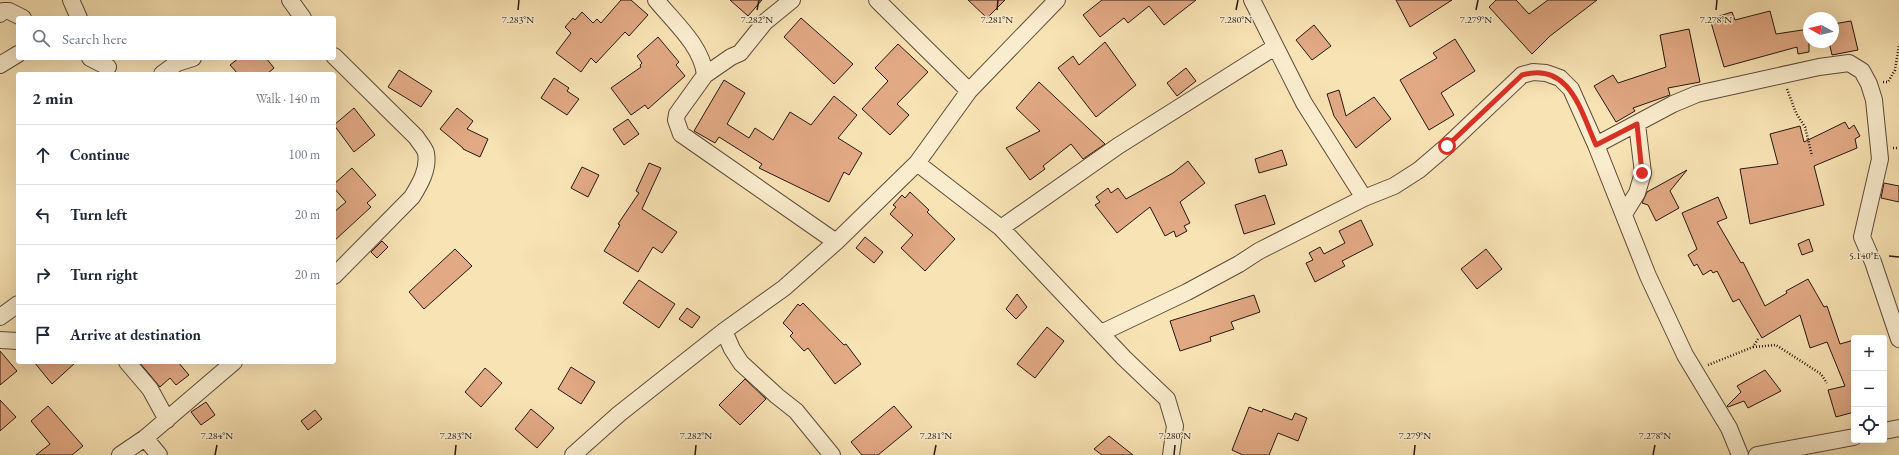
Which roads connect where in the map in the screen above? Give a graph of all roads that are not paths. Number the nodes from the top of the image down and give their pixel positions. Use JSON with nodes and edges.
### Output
{"nodes":[{"id":1,"x":70,"y":0,"type":"edge"},
{"id":2,"x":290,"y":0,"type":"edge"},
{"id":3,"x":656,"y":0,"type":"edge"},
{"id":4,"x":792,"y":0,"type":"edge"},
{"id":5,"x":878,"y":0,"type":"edge"},
{"id":6,"x":1057,"y":0,"type":"edge"},
{"id":7,"x":1252,"y":0,"type":"edge"},
{"id":8,"x":0,"y":14,"type":"edge"},
{"id":9,"x":19,"y":16,"type":"edge"},
{"id":10,"x":78,"y":16,"type":"edge"},
{"id":11,"x":302,"y":16,"type":"edge"},
{"id":12,"x":1275,"y":47,"type":"junction"},
{"id":13,"x":16,"y":55,"type":"edge"},
{"id":14,"x":336,"y":58,"type":"edge"},
{"id":15,"x":94,"y":60,"type":"edge"},
{"id":16,"x":187,"y":60,"type":"edge"},
{"id":17,"x":0,"y":65,"type":"edge"},
{"id":18,"x":108,"y":66,"type":"edge"},
{"id":19,"x":165,"y":72,"type":"edge"},
{"id":20,"x":705,"y":75,"type":"junction"},
{"id":21,"x":969,"y":91,"type":"junction"},
{"id":22,"x":1637,"y":124,"type":"junction"},
{"id":23,"x":1596,"y":145,"type":"junction"},
{"id":24,"x":917,"y":163,"type":"junction"},
{"id":25,"x":1364,"y":198,"type":"junction"},
{"id":26,"x":1624,"y":214,"type":"junction"},
{"id":27,"x":1001,"y":228,"type":"junction"},
{"id":28,"x":836,"y":242,"type":"junction"},
{"id":29,"x":336,"y":274,"type":"edge"},
{"id":30,"x":16,"y":305,"type":"edge"},
{"id":31,"x":0,"y":317,"type":"edge"},
{"id":32,"x":724,"y":332,"type":"junction"},
{"id":33,"x":1102,"y":333,"type":"junction"},
{"id":34,"x":1899,"y":339,"type":"edge"},
{"id":35,"x":0,"y":340,"type":"edge"},
{"id":36,"x":16,"y":341,"type":"edge"},
{"id":37,"x":129,"y":364,"type":"edge"},
{"id":38,"x":232,"y":364,"type":"edge"},
{"id":39,"x":167,"y":420,"type":"junction"},
{"id":40,"x":1899,"y":428,"type":"edge"},
{"id":41,"x":1887,"y":430,"type":"edge"},
{"id":42,"x":145,"y":438,"type":"junction"},
{"id":43,"x":1851,"y":438,"type":"edge"},
{"id":44,"x":120,"y":455,"type":"edge"},
{"id":45,"x":159,"y":455,"type":"edge"},
{"id":46,"x":573,"y":455,"type":"edge"},
{"id":47,"x":832,"y":455,"type":"edge"},
{"id":48,"x":1171,"y":455,"type":"edge"},
{"id":49,"x":1740,"y":455,"type":"edge"},
{"id":50,"x":1757,"y":455,"type":"edge"}],
"edges":[{"from":1,"to":10,"type":"street"},
{"from":2,"to":11,"type":"street"},
{"from":3,"to":20,"type":"street"},
{"from":4,"to":20,"type":"street"},
{"from":5,"to":21,"type":"street"},
{"from":6,"to":21,"type":"street"},
{"from":7,"to":12,"type":"street"},
{"from":8,"to":9,"type":"street"},
{"from":12,"to":25,"type":"street"},
{"from":12,"to":27,"type":"street"},
{"from":13,"to":17,"type":"street"},
{"from":14,"to":29,"type":"street"},
{"from":15,"to":18,"type":"street"},
{"from":16,"to":19,"type":"street"},
{"from":20,"to":28,"type":"street"},
{"from":21,"to":24,"type":"street"},
{"from":22,"to":23,"type":"street"},
{"from":22,"to":26,"type":"street"},
{"from":22,"to":34,"type":"street"},
{"from":23,"to":25,"type":"street"},
{"from":23,"to":26,"type":"street"},
{"from":24,"to":27,"type":"street"},
{"from":24,"to":28,"type":"street"},
{"from":25,"to":33,"type":"street"},
{"from":26,"to":49,"type":"street"},
{"from":27,"to":33,"type":"street"},
{"from":28,"to":32,"type":"street"},
{"from":30,"to":31,"type":"street"},
{"from":32,"to":46,"type":"street"},
{"from":32,"to":47,"type":"street"},
{"from":33,"to":48,"type":"street"},
{"from":35,"to":36,"type":"street"},
{"from":37,"to":39,"type":"street"},
{"from":38,"to":39,"type":"street"},
{"from":39,"to":42,"type":"street"},
{"from":40,"to":41,"type":"street"},
{"from":42,"to":44,"type":"street"},
{"from":42,"to":45,"type":"street"},
{"from":43,"to":50,"type":"street"}]}
